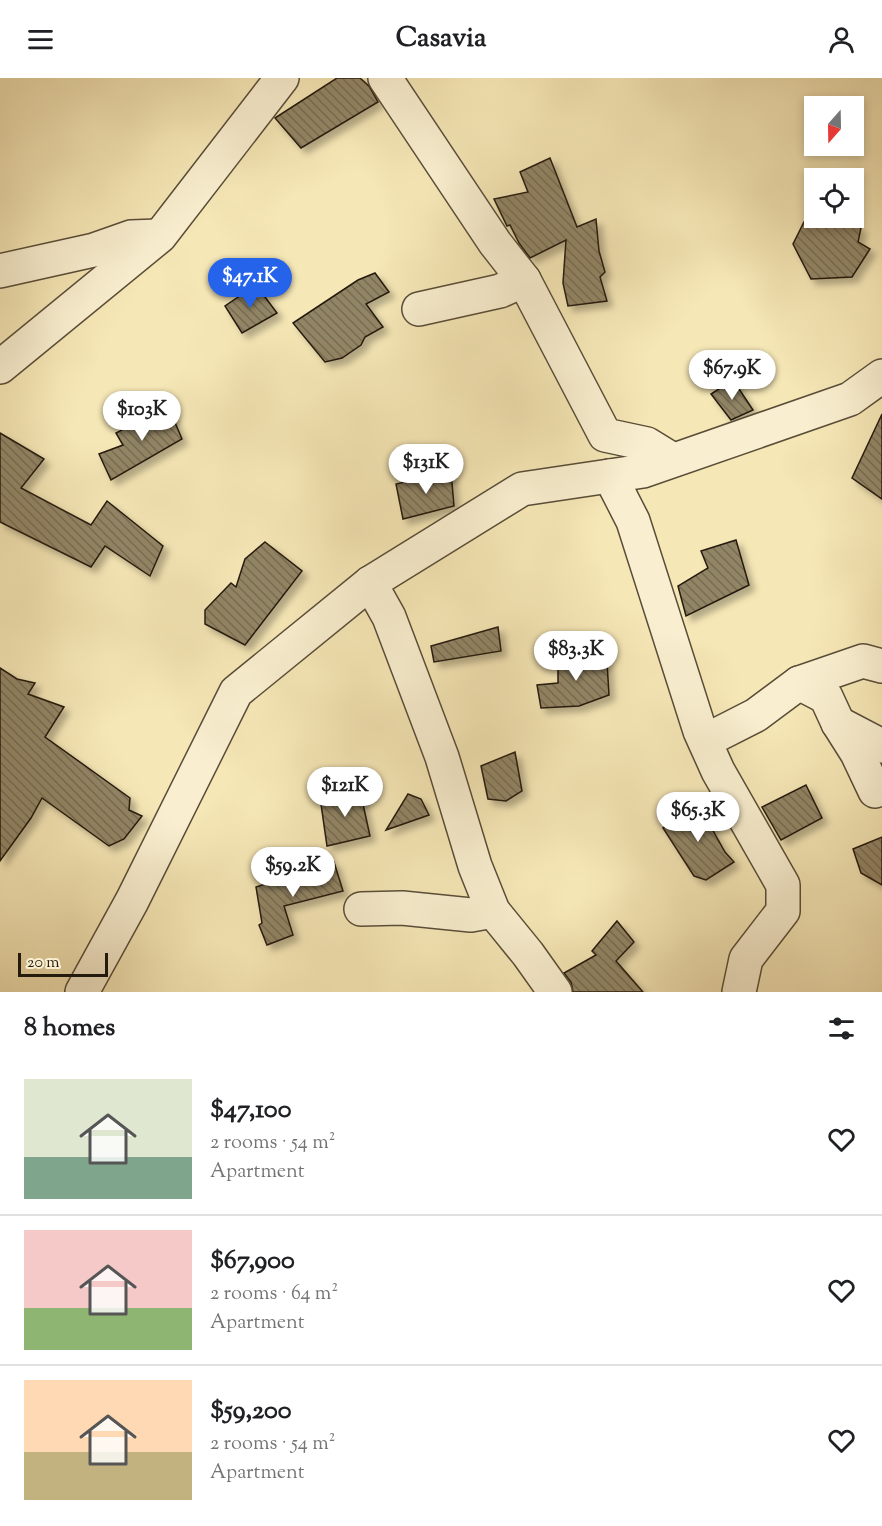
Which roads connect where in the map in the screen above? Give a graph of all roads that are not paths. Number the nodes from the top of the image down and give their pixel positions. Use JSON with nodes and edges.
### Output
{"nodes":[{"id":1,"x":282,"y":78,"type":"edge"},
{"id":2,"x":385,"y":78,"type":"edge"},
{"id":3,"x":160,"y":236,"type":"junction"},
{"id":4,"x":0,"y":271,"type":"edge"},
{"id":5,"x":524,"y":280,"type":"junction"},
{"id":6,"x":419,"y":309,"type":"dead end"},
{"id":7,"x":0,"y":367,"type":"edge"},
{"id":8,"x":882,"y":376,"type":"edge"},
{"id":9,"x":673,"y":460,"type":"junction"},
{"id":10,"x":610,"y":476,"type":"junction"},
{"id":11,"x":370,"y":583,"type":"junction"},
{"id":12,"x":882,"y":666,"type":"edge"},
{"id":13,"x":799,"y":683,"type":"junction"},
{"id":14,"x":838,"y":723,"type":"junction"},
{"id":15,"x":705,"y":741,"type":"junction"},
{"id":16,"x":882,"y":746,"type":"edge"},
{"id":17,"x":875,"y":791,"type":"dead end"},
{"id":18,"x":362,"y":909,"type":"dead end"},
{"id":19,"x":493,"y":911,"type":"junction"},
{"id":20,"x":82,"y":992,"type":"edge"},
{"id":21,"x":555,"y":992,"type":"edge"},
{"id":22,"x":739,"y":992,"type":"edge"}],
"edges":[{"from":1,"to":3,"type":"street"},
{"from":2,"to":5,"type":"street"},
{"from":3,"to":4,"type":"street"},
{"from":3,"to":7,"type":"street"},
{"from":5,"to":6,"type":"street"},
{"from":5,"to":9,"type":"street"},
{"from":8,"to":9,"type":"street"},
{"from":9,"to":10,"type":"street"},
{"from":10,"to":11,"type":"street"},
{"from":10,"to":15,"type":"street"},
{"from":11,"to":19,"type":"street"},
{"from":11,"to":20,"type":"street"},
{"from":12,"to":13,"type":"street"},
{"from":13,"to":14,"type":"street"},
{"from":13,"to":15,"type":"street"},
{"from":14,"to":16,"type":"street"},
{"from":14,"to":17,"type":"street"},
{"from":15,"to":22,"type":"street"},
{"from":18,"to":19,"type":"street"},
{"from":19,"to":21,"type":"street"}]}
